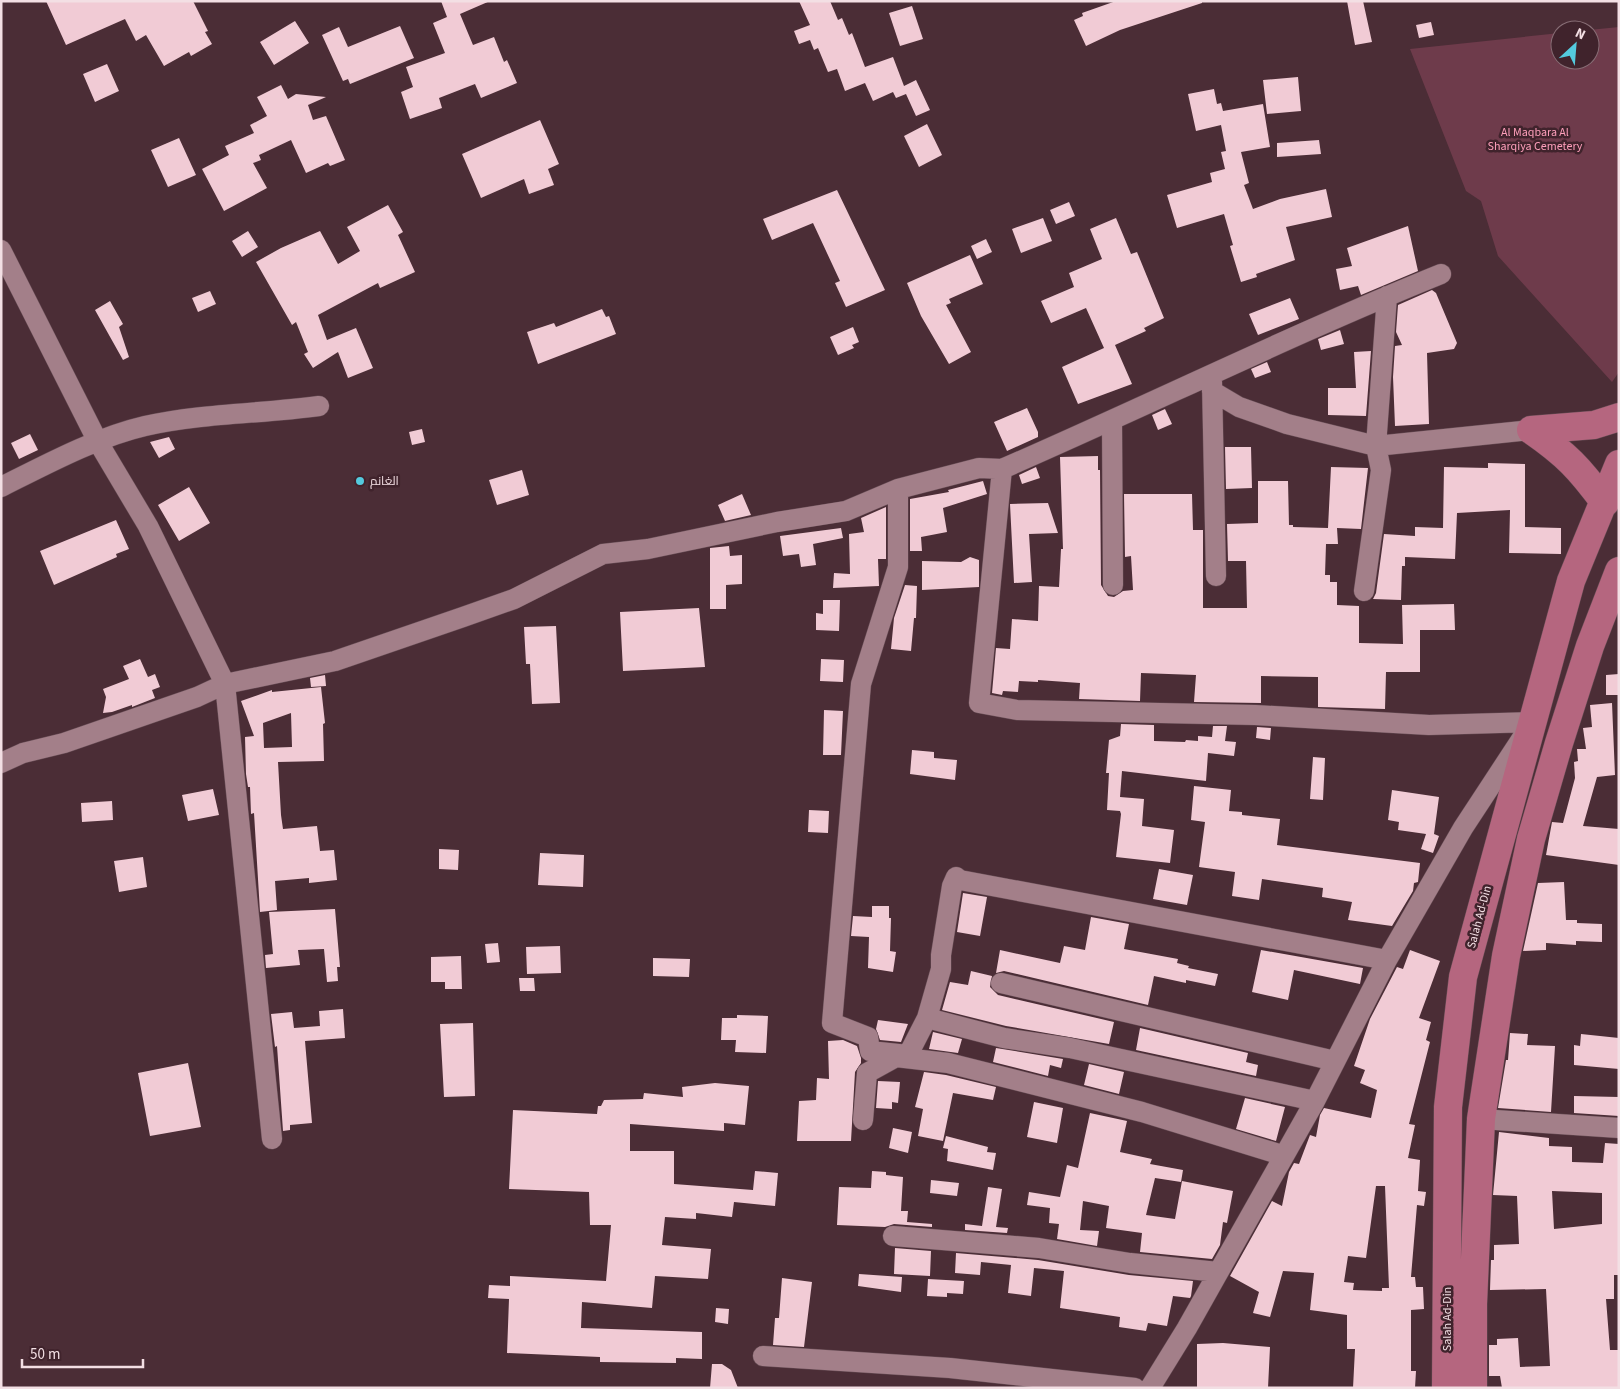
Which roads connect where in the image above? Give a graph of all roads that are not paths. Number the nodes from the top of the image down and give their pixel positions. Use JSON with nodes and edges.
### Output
{"nodes":[{"id":1,"x":1,"y":250,"type":"edge"},
{"id":2,"x":1441,"y":274,"type":"dead end"},
{"id":3,"x":1387,"y":296,"type":"junction"},
{"id":4,"x":1212,"y":382,"type":"junction"},
{"id":5,"x":319,"y":406,"type":"dead end"},
{"id":6,"x":1619,"y":417,"type":"edge"},
{"id":7,"x":1112,"y":420,"type":"junction"},
{"id":8,"x":1531,"y":430,"type":"junction"},
{"id":9,"x":98,"y":442,"type":"junction"},
{"id":10,"x":1376,"y":446,"type":"junction"},
{"id":11,"x":1619,"y":464,"type":"edge"},
{"id":12,"x":1002,"y":469,"type":"junction"},
{"id":13,"x":1,"y":487,"type":"edge"},
{"id":14,"x":898,"y":489,"type":"junction"},
{"id":15,"x":1605,"y":503,"type":"junction"},
{"id":16,"x":1619,"y":571,"type":"edge"},
{"id":17,"x":1216,"y":576,"type":"dead end"},
{"id":18,"x":1113,"y":585,"type":"dead end"},
{"id":19,"x":1364,"y":591,"type":"dead end"},
{"id":20,"x":225,"y":684,"type":"junction"},
{"id":21,"x":1533,"y":722,"type":"junction"},
{"id":22,"x":1,"y":763,"type":"edge"},
{"id":23,"x":1387,"y":960,"type":"junction"},
{"id":24,"x":1001,"y":983,"type":"dead end"},
{"id":25,"x":927,"y":1018,"type":"junction"},
{"id":26,"x":1335,"y":1061,"type":"junction"},
{"id":27,"x":1314,"y":1101,"type":"junction"},
{"id":28,"x":1481,"y":1119,"type":"junction"},
{"id":29,"x":863,"y":1120,"type":"dead end"},
{"id":30,"x":1619,"y":1128,"type":"edge"},
{"id":31,"x":272,"y":1139,"type":"dead end"},
{"id":32,"x":1282,"y":1155,"type":"junction"},
{"id":33,"x":893,"y":1236,"type":"dead end"},
{"id":34,"x":1218,"y":1272,"type":"junction"},
{"id":35,"x":764,"y":1356,"type":"dead end"},
{"id":36,"x":1136,"y":1388,"type":"edge"},
{"id":37,"x":1150,"y":1388,"type":"edge"},
{"id":38,"x":1446,"y":1388,"type":"edge"},
{"id":39,"x":1472,"y":1388,"type":"edge"}],
"edges":[{"from":1,"to":9,"type":"street"},
{"from":2,"to":3,"type":"street"},
{"from":3,"to":4,"type":"street"},
{"from":3,"to":10,"type":"street"},
{"from":4,"to":7,"type":"street"},
{"from":4,"to":10,"type":"street"},
{"from":4,"to":17,"type":"street"},
{"from":5,"to":9,"type":"street"},
{"from":6,"to":8,"type":"highway"},
{"from":7,"to":12,"type":"street"},
{"from":7,"to":18,"type":"street"},
{"from":8,"to":10,"type":"street"},
{"from":8,"to":15,"type":"highway"},
{"from":9,"to":13,"type":"street"},
{"from":9,"to":20,"type":"street"},
{"from":10,"to":19,"type":"street"},
{"from":11,"to":15,"type":"highway","name":"Salah Ad-Din"},
{"from":12,"to":14,"type":"street"},
{"from":12,"to":21,"type":"street"},
{"from":14,"to":20,"type":"street"},
{"from":14,"to":25,"type":"street"},
{"from":15,"to":21,"type":"highway","name":"Salah Ad-Din"},
{"from":16,"to":28,"type":"highway","name":"Salah Ad-Din"},
{"from":20,"to":22,"type":"street"},
{"from":20,"to":31,"type":"street"},
{"from":21,"to":23,"type":"street"},
{"from":21,"to":38,"type":"highway","name":"Salah Ad-Din"},
{"from":23,"to":25,"type":"street"},
{"from":23,"to":26,"type":"street"},
{"from":24,"to":26,"type":"street"},
{"from":25,"to":27,"type":"street"},
{"from":26,"to":27,"type":"street"},
{"from":27,"to":32,"type":"street"},
{"from":28,"to":30,"type":"street"},
{"from":28,"to":39,"type":"highway","name":"Salah Ad-Din"},
{"from":29,"to":32,"type":"street"},
{"from":32,"to":34,"type":"street"},
{"from":33,"to":34,"type":"street"},
{"from":34,"to":37,"type":"street"},
{"from":35,"to":36,"type":"street"}]}
